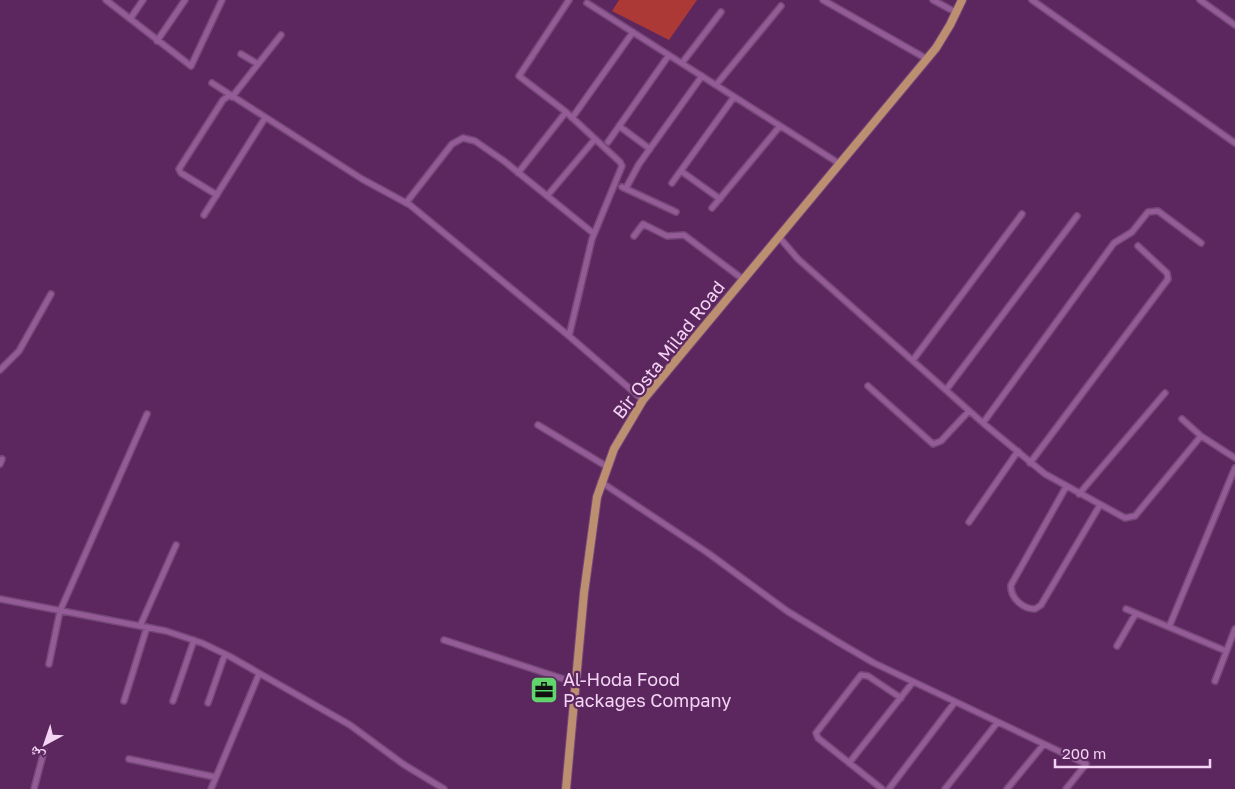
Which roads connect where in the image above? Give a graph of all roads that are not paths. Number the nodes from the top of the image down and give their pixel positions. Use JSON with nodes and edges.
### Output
{"nodes":[{"id":1,"x":106,"y":0,"type":"edge"},
{"id":2,"x":143,"y":0,"type":"edge"},
{"id":3,"x":185,"y":0,"type":"edge"},
{"id":4,"x":222,"y":0,"type":"edge"},
{"id":5,"x":569,"y":0,"type":"edge"},
{"id":6,"x":823,"y":0,"type":"edge"},
{"id":7,"x":933,"y":0,"type":"edge"},
{"id":8,"x":962,"y":0,"type":"edge"},
{"id":9,"x":1032,"y":0,"type":"edge"},
{"id":10,"x":1200,"y":0,"type":"edge"},
{"id":11,"x":587,"y":3,"type":"dead end"},
{"id":12,"x":781,"y":6,"type":"dead end"},
{"id":13,"x":721,"y":12,"type":"dead end"},
{"id":14,"x":956,"y":13,"type":"junction"},
{"id":15,"x":130,"y":19,"type":"junction"},
{"id":16,"x":1235,"y":25,"type":"edge"},
{"id":17,"x":634,"y":32,"type":"junction"},
{"id":18,"x":280,"y":35,"type":"dead end"},
{"id":19,"x":157,"y":41,"type":"junction"},
{"id":20,"x":241,"y":54,"type":"dead end"},
{"id":21,"x":669,"y":55,"type":"junction"},
{"id":22,"x":927,"y":59,"type":"junction"},
{"id":23,"x":682,"y":63,"type":"junction"},
{"id":24,"x":258,"y":64,"type":"junction"},
{"id":25,"x":702,"y":76,"type":"junction"},
{"id":26,"x":212,"y":83,"type":"dead end"},
{"id":27,"x":716,"y":85,"type":"junction"},
{"id":28,"x":231,"y":96,"type":"junction"},
{"id":29,"x":734,"y":96,"type":"junction"},
{"id":30,"x":566,"y":112,"type":"junction"},
{"id":31,"x":265,"y":118,"type":"junction"},
{"id":32,"x":572,"y":118,"type":"junction"},
{"id":33,"x":619,"y":126,"type":"junction"},
{"id":34,"x":780,"y":126,"type":"junction"},
{"id":35,"x":595,"y":139,"type":"junction"},
{"id":36,"x":608,"y":142,"type":"dead end"},
{"id":37,"x":1235,"y":143,"type":"edge"},
{"id":38,"x":650,"y":149,"type":"junction"},
{"id":39,"x":840,"y":164,"type":"junction"},
{"id":40,"x":681,"y":171,"type":"junction"},
{"id":41,"x":518,"y":173,"type":"junction"},
{"id":42,"x":672,"y":183,"type":"dead end"},
{"id":43,"x":217,"y":195,"type":"junction"},
{"id":44,"x":548,"y":196,"type":"junction"},
{"id":45,"x":720,"y":199,"type":"junction"},
{"id":46,"x":406,"y":202,"type":"junction"},
{"id":47,"x":712,"y":208,"type":"dead end"},
{"id":48,"x":676,"y":212,"type":"dead end"},
{"id":49,"x":1022,"y":214,"type":"dead end"},
{"id":50,"x":204,"y":215,"type":"dead end"},
{"id":51,"x":1077,"y":216,"type":"dead end"},
{"id":52,"x":593,"y":233,"type":"junction"},
{"id":53,"x":634,"y":236,"type":"dead end"},
{"id":54,"x":779,"y":237,"type":"junction"},
{"id":55,"x":1201,"y":243,"type":"dead end"},
{"id":56,"x":1138,"y":246,"type":"dead end"},
{"id":57,"x":744,"y":280,"type":"junction"},
{"id":58,"x":51,"y":294,"type":"dead end"},
{"id":59,"x":569,"y":336,"type":"junction"},
{"id":60,"x":913,"y":360,"type":"junction"},
{"id":61,"x":0,"y":370,"type":"edge"},
{"id":62,"x":868,"y":386,"type":"dead end"},
{"id":63,"x":946,"y":390,"type":"junction"},
{"id":64,"x":1165,"y":393,"type":"dead end"},
{"id":65,"x":643,"y":400,"type":"junction"},
{"id":66,"x":969,"y":411,"type":"junction"},
{"id":67,"x":147,"y":414,"type":"dead end"},
{"id":68,"x":1182,"y":418,"type":"dead end"},
{"id":69,"x":983,"y":423,"type":"junction"},
{"id":70,"x":538,"y":425,"type":"dead end"},
{"id":71,"x":1201,"y":436,"type":"junction"},
{"id":72,"x":1018,"y":451,"type":"junction"},
{"id":73,"x":1235,"y":458,"type":"edge"},
{"id":74,"x":1030,"y":462,"type":"junction"},
{"id":75,"x":606,"y":466,"type":"junction"},
{"id":76,"x":1235,"y":468,"type":"edge"},
{"id":77,"x":601,"y":482,"type":"junction"},
{"id":78,"x":1066,"y":487,"type":"junction"},
{"id":79,"x":1079,"y":494,"type":"junction"},
{"id":80,"x":1100,"y":505,"type":"junction"},
{"id":81,"x":969,"y":522,"type":"dead end"},
{"id":82,"x":176,"y":545,"type":"dead end"},
{"id":83,"x":0,"y":599,"type":"edge"},
{"id":84,"x":1126,"y":609,"type":"dead end"},
{"id":85,"x":60,"y":611,"type":"junction"},
{"id":86,"x":1136,"y":613,"type":"junction"},
{"id":87,"x":140,"y":626,"type":"junction"},
{"id":88,"x":147,"y":627,"type":"junction"},
{"id":89,"x":1169,"y":627,"type":"junction"},
{"id":90,"x":1235,"y":629,"type":"edge"},
{"id":91,"x":194,"y":640,"type":"junction"},
{"id":92,"x":444,"y":640,"type":"dead end"},
{"id":93,"x":1117,"y":646,"type":"dead end"},
{"id":94,"x":1226,"y":651,"type":"junction"},
{"id":95,"x":224,"y":654,"type":"junction"},
{"id":96,"x":49,"y":664,"type":"dead end"},
{"id":97,"x":259,"y":674,"type":"junction"},
{"id":98,"x":1215,"y":681,"type":"dead end"},
{"id":99,"x":913,"y":682,"type":"junction"},
{"id":100,"x":576,"y":683,"type":"junction"},
{"id":101,"x":901,"y":698,"type":"junction"},
{"id":102,"x":172,"y":700,"type":"dead end"},
{"id":103,"x":124,"y":701,"type":"dead end"},
{"id":104,"x":955,"y":702,"type":"junction"},
{"id":105,"x":208,"y":703,"type":"dead end"},
{"id":106,"x":997,"y":723,"type":"junction"},
{"id":107,"x":1044,"y":744,"type":"junction"},
{"id":108,"x":44,"y":752,"type":"dead end"},
{"id":109,"x":129,"y":759,"type":"dead end"},
{"id":110,"x":849,"y":763,"type":"junction"},
{"id":111,"x":216,"y":777,"type":"junction"},
{"id":112,"x":34,"y":789,"type":"edge"},
{"id":113,"x":211,"y":789,"type":"edge"},
{"id":114,"x":444,"y":789,"type":"edge"},
{"id":115,"x":566,"y":789,"type":"edge"},
{"id":116,"x":882,"y":789,"type":"edge"},
{"id":117,"x":889,"y":789,"type":"edge"},
{"id":118,"x":945,"y":789,"type":"edge"},
{"id":119,"x":1007,"y":789,"type":"edge"},
{"id":120,"x":1066,"y":789,"type":"edge"}],
"edges":[{"from":1,"to":15,"type":"street"},
{"from":2,"to":15,"type":"street"},
{"from":3,"to":19,"type":"street"},
{"from":4,"to":19,"type":"street"},
{"from":5,"to":30,"type":"street"},
{"from":6,"to":22,"type":"street"},
{"from":7,"to":14,"type":"street"},
{"from":8,"to":14,"type":"main road","name":"Bir Osta Milad Road"},
{"from":9,"to":37,"type":"street"},
{"from":10,"to":16,"type":"street"},
{"from":11,"to":17,"type":"street"},
{"from":12,"to":27,"type":"street"},
{"from":13,"to":23,"type":"street"},
{"from":14,"to":22,"type":"main road","name":"Bir Osta Milad Road"},
{"from":15,"to":19,"type":"street"},
{"from":17,"to":21,"type":"street"},
{"from":17,"to":32,"type":"street"},
{"from":18,"to":24,"type":"street"},
{"from":20,"to":24,"type":"street"},
{"from":21,"to":23,"type":"street"},
{"from":21,"to":33,"type":"street"},
{"from":22,"to":39,"type":"main road","name":"Bir Osta Milad Road"},
{"from":23,"to":25,"type":"street"},
{"from":24,"to":28,"type":"street"},
{"from":25,"to":27,"type":"street"},
{"from":25,"to":38,"type":"street"},
{"from":26,"to":28,"type":"street"},
{"from":27,"to":29,"type":"street"},
{"from":28,"to":31,"type":"street"},
{"from":28,"to":43,"type":"street"},
{"from":29,"to":34,"type":"street"},
{"from":29,"to":40,"type":"street"},
{"from":30,"to":32,"type":"street"},
{"from":30,"to":41,"type":"street"},
{"from":31,"to":43,"type":"street"},
{"from":31,"to":46,"type":"street"},
{"from":32,"to":35,"type":"street"},
{"from":33,"to":36,"type":"street"},
{"from":33,"to":38,"type":"street"},
{"from":34,"to":39,"type":"street"},
{"from":34,"to":45,"type":"street"},
{"from":35,"to":44,"type":"street"},
{"from":35,"to":52,"type":"street"},
{"from":38,"to":48,"type":"street"},
{"from":39,"to":54,"type":"main road","name":"Bir Osta Milad Road"},
{"from":40,"to":42,"type":"street"},
{"from":40,"to":45,"type":"street"},
{"from":41,"to":44,"type":"street"},
{"from":41,"to":46,"type":"street"},
{"from":43,"to":50,"type":"street"},
{"from":44,"to":52,"type":"street"},
{"from":45,"to":47,"type":"street"},
{"from":46,"to":59,"type":"street"},
{"from":49,"to":60,"type":"street"},
{"from":51,"to":63,"type":"street"},
{"from":52,"to":59,"type":"street"},
{"from":53,"to":57,"type":"street"},
{"from":54,"to":57,"type":"main road","name":"Bir Osta Milad Road"},
{"from":54,"to":60,"type":"street"},
{"from":55,"to":69,"type":"street"},
{"from":56,"to":74,"type":"street"},
{"from":57,"to":65,"type":"main road","name":"Bir Osta Milad Road"},
{"from":58,"to":61,"type":"street"},
{"from":59,"to":65,"type":"street"},
{"from":60,"to":63,"type":"street"},
{"from":62,"to":66,"type":"street"},
{"from":63,"to":66,"type":"street"},
{"from":64,"to":79,"type":"street"},
{"from":65,"to":75,"type":"main road","name":"Bir Osta Milad Road"},
{"from":66,"to":69,"type":"street"},
{"from":67,"to":85,"type":"street"},
{"from":68,"to":71,"type":"street"},
{"from":69,"to":72,"type":"street"},
{"from":70,"to":75,"type":"street"},
{"from":71,"to":73,"type":"street"},
{"from":71,"to":80,"type":"street"},
{"from":72,"to":74,"type":"street"},
{"from":72,"to":81,"type":"street"},
{"from":74,"to":78,"type":"street"},
{"from":75,"to":77,"type":"main road","name":"Bir Osta Milad Road"},
{"from":76,"to":89,"type":"street"},
{"from":77,"to":99,"type":"street"},
{"from":77,"to":100,"type":"main road","name":"Bir Osta Milad Road"},
{"from":78,"to":79,"type":"street"},
{"from":78,"to":80,"type":"street"},
{"from":79,"to":80,"type":"street"},
{"from":82,"to":87,"type":"street"},
{"from":83,"to":85,"type":"street"},
{"from":84,"to":86,"type":"street"},
{"from":85,"to":87,"type":"street"},
{"from":85,"to":96,"type":"street"},
{"from":86,"to":89,"type":"street"},
{"from":86,"to":93,"type":"street"},
{"from":87,"to":88,"type":"street"},
{"from":88,"to":91,"type":"street"},
{"from":88,"to":103,"type":"street"},
{"from":89,"to":94,"type":"street"},
{"from":90,"to":94,"type":"street"},
{"from":91,"to":95,"type":"street"},
{"from":91,"to":102,"type":"street"},
{"from":92,"to":100,"type":"street"},
{"from":94,"to":98,"type":"street"},
{"from":95,"to":97,"type":"street"},
{"from":95,"to":105,"type":"street"},
{"from":97,"to":111,"type":"street"},
{"from":97,"to":114,"type":"street"},
{"from":99,"to":101,"type":"street"},
{"from":99,"to":104,"type":"street"},
{"from":100,"to":115,"type":"main road","name":"Bir Osta Milad Road"},
{"from":101,"to":110,"type":"street"},
{"from":101,"to":110,"type":"street"},
{"from":104,"to":106,"type":"street"},
{"from":104,"to":117,"type":"street"},
{"from":106,"to":107,"type":"street"},
{"from":106,"to":118,"type":"street"},
{"from":107,"to":119,"type":"street"},
{"from":107,"to":120,"type":"street"},
{"from":108,"to":112,"type":"street"},
{"from":109,"to":111,"type":"street"},
{"from":110,"to":116,"type":"street"},
{"from":111,"to":113,"type":"street"}]}
